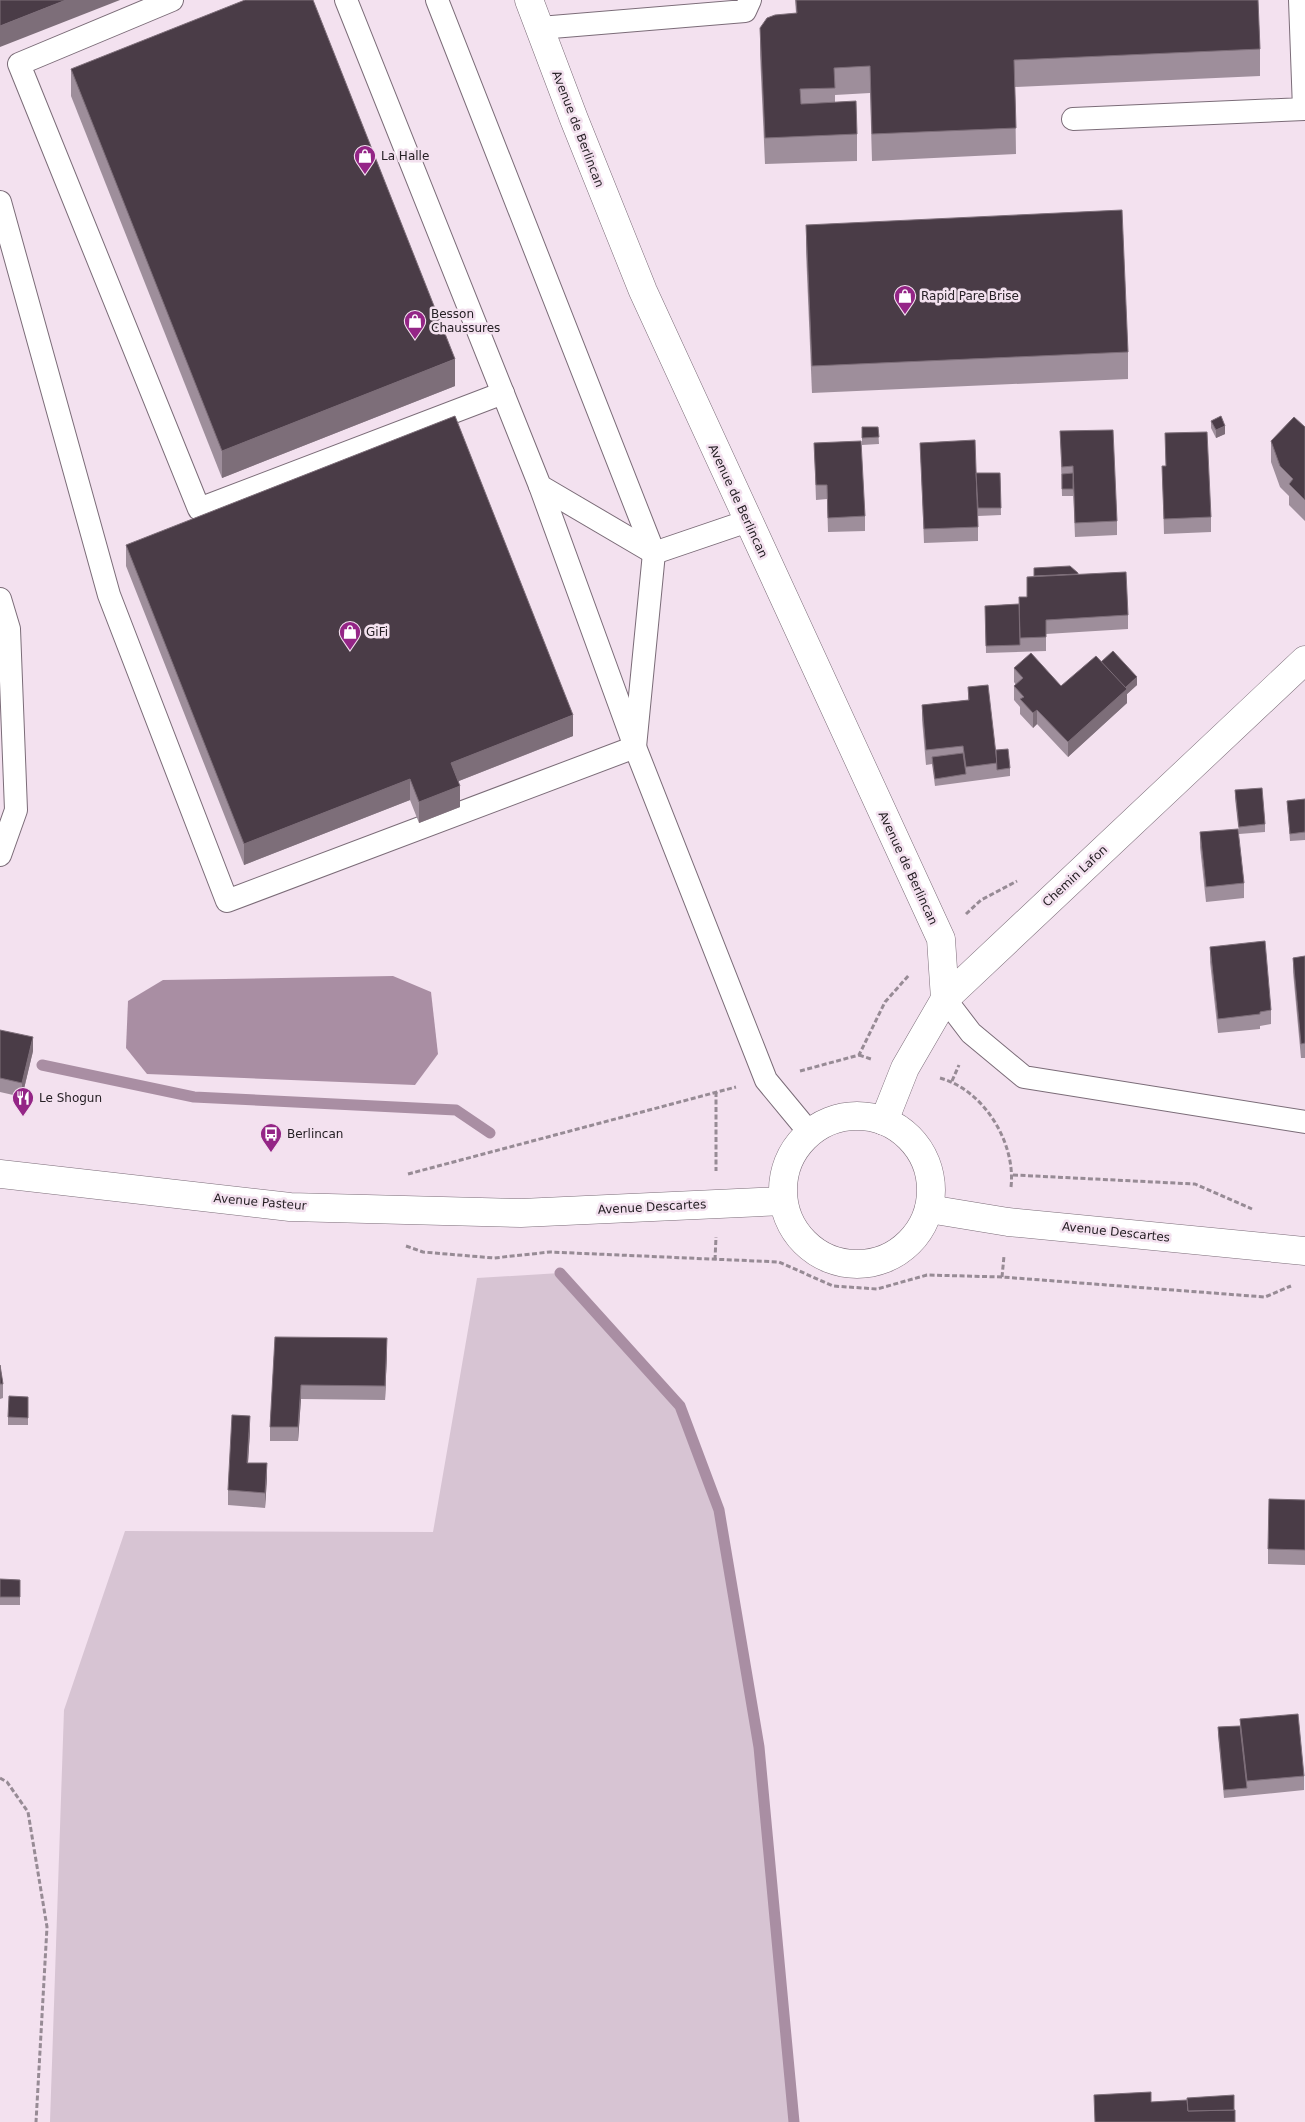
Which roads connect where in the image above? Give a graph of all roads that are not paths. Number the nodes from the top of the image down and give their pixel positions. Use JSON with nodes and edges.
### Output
{"nodes":[{"id":1,"x":172,"y":0,"type":"edge"},
{"id":2,"x":346,"y":0,"type":"edge"},
{"id":3,"x":437,"y":0,"type":"edge"},
{"id":4,"x":529,"y":0,"type":"edge"},
{"id":5,"x":750,"y":0,"type":"edge"},
{"id":6,"x":1300,"y":0,"type":"edge"},
{"id":7,"x":540,"y":28,"type":"junction"},
{"id":8,"x":1072,"y":118,"type":"dead end"},
{"id":9,"x":0,"y":202,"type":"edge"},
{"id":10,"x":502,"y":393,"type":"junction"},
{"id":11,"x":540,"y":486,"type":"junction"},
{"id":12,"x":748,"y":521,"type":"junction"},
{"id":13,"x":654,"y":553,"type":"junction"},
{"id":14,"x":0,"y":599,"type":"edge"},
{"id":15,"x":1305,"y":660,"type":"edge"},
{"id":16,"x":635,"y":747,"type":"junction"},
{"id":17,"x":0,"y":855,"type":"edge"},
{"id":18,"x":945,"y":999,"type":"junction"},
{"id":19,"x":884,"y":1121,"type":"junction"},
{"id":20,"x":1305,"y":1122,"type":"edge"},
{"id":21,"x":809,"y":1132,"type":"junction"},
{"id":22,"x":0,"y":1174,"type":"edge"},
{"id":23,"x":783,"y":1201,"type":"junction"},
{"id":24,"x":928,"y":1209,"type":"junction"},
{"id":25,"x":521,"y":1213,"type":"joint"},
{"id":26,"x":1305,"y":1251,"type":"edge"}],
"edges":[{"from":1,"to":10,"type":"lane"},
{"from":2,"to":10,"type":"lane"},
{"from":3,"to":13,"type":"lane"},
{"from":4,"to":7,"type":"street","name":"Avenue de Berlincan"},
{"from":5,"to":7,"type":"lane"},
{"from":6,"to":8,"type":"lane"},
{"from":7,"to":12,"type":"street","name":"Avenue de Berlincan"},
{"from":9,"to":16,"type":"lane"},
{"from":10,"to":11,"type":"lane"},
{"from":11,"to":13,"type":"lane"},
{"from":11,"to":16,"type":"lane"},
{"from":12,"to":13,"type":"lane"},
{"from":12,"to":18,"type":"street","name":"Avenue de Berlincan"},
{"from":13,"to":16,"type":"lane"},
{"from":14,"to":17,"type":"lane"},
{"from":15,"to":18,"type":"street","name":"Chemin Lafon"},
{"from":16,"to":21,"type":"lane"},
{"from":18,"to":19,"type":"street","name":"Chemin Lafon"},
{"from":18,"to":20,"type":"lane"},
{"from":19,"to":21,"type":"street"},
{"from":19,"to":24,"type":"street"},
{"from":21,"to":23,"type":"street"},
{"from":22,"to":25,"type":"street","name":"Avenue Pasteur"},
{"from":23,"to":24,"type":"street"},
{"from":23,"to":25,"type":"street","name":"Avenue Descartes"},
{"from":24,"to":26,"type":"street","name":"Avenue Descartes"}]}
